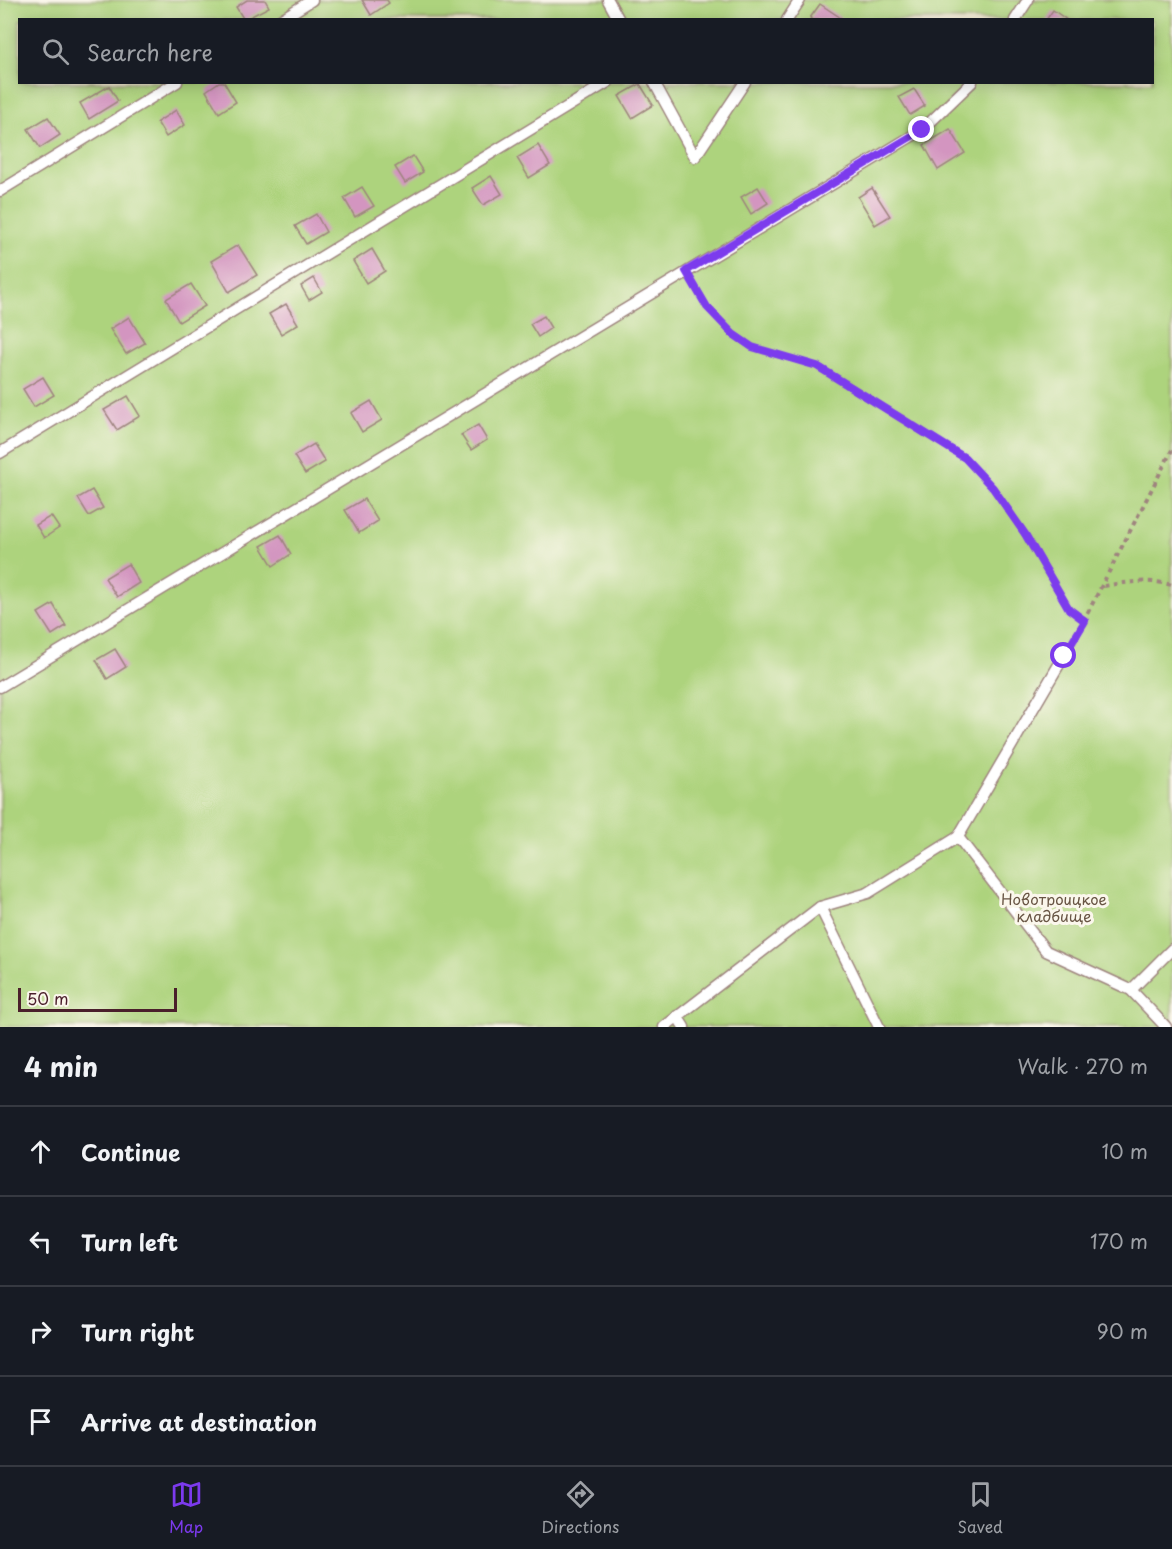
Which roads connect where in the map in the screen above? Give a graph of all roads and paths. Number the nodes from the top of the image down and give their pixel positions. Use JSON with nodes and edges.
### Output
{"nodes":[{"id":1,"x":312,"y":0,"type":"edge"},
{"id":2,"x":608,"y":0,"type":"edge"},
{"id":3,"x":800,"y":0,"type":"edge"},
{"id":4,"x":1028,"y":0,"type":"edge"},
{"id":5,"x":283,"y":18,"type":"edge"},
{"id":6,"x":618,"y":18,"type":"edge"},
{"id":7,"x":788,"y":18,"type":"edge"},
{"id":8,"x":1016,"y":18,"type":"edge"},
{"id":9,"x":174,"y":84,"type":"edge"},
{"id":10,"x":605,"y":84,"type":"edge"},
{"id":11,"x":655,"y":84,"type":"edge"},
{"id":12,"x":744,"y":84,"type":"edge"},
{"id":13,"x":970,"y":84,"type":"edge"},
{"id":14,"x":0,"y":190,"type":"edge"},
{"id":15,"x":686,"y":271,"type":"junction"},
{"id":16,"x":1172,"y":450,"type":"edge"},
{"id":17,"x":0,"y":453,"type":"edge"},
{"id":18,"x":1172,"y":585,"type":"edge"},
{"id":19,"x":1104,"y":586,"type":"junction"},
{"id":20,"x":1085,"y":621,"type":"junction"},
{"id":21,"x":1064,"y":656,"type":"joint"},
{"id":22,"x":0,"y":687,"type":"edge"},
{"id":23,"x":958,"y":837,"type":"junction"},
{"id":24,"x":820,"y":907,"type":"junction"},
{"id":25,"x":1172,"y":949,"type":"edge"},
{"id":26,"x":1131,"y":990,"type":"junction"},
{"id":27,"x":677,"y":1016,"type":"junction"},
{"id":28,"x":664,"y":1027,"type":"edge"},
{"id":29,"x":684,"y":1027,"type":"edge"},
{"id":30,"x":879,"y":1027,"type":"edge"},
{"id":31,"x":1166,"y":1027,"type":"edge"}],
"edges":[{"from":1,"to":5,"type":"lane"},
{"from":2,"to":6,"type":"lane"},
{"from":3,"to":7,"type":"lane"},
{"from":4,"to":8,"type":"lane"},
{"from":9,"to":14,"type":"lane"},
{"from":10,"to":17,"type":"lane"},
{"from":11,"to":12,"type":"lane"},
{"from":13,"to":15,"type":"lane"},
{"from":15,"to":20,"type":"path"},
{"from":15,"to":22,"type":"lane"},
{"from":16,"to":19,"type":"path"},
{"from":18,"to":19,"type":"path"},
{"from":19,"to":20,"type":"path"},
{"from":20,"to":21,"type":"path"},
{"from":21,"to":23,"type":"lane"},
{"from":23,"to":24,"type":"lane"},
{"from":23,"to":26,"type":"lane"},
{"from":24,"to":27,"type":"lane"},
{"from":24,"to":30,"type":"lane"},
{"from":25,"to":26,"type":"lane"},
{"from":26,"to":31,"type":"lane"},
{"from":27,"to":28,"type":"lane"},
{"from":27,"to":29,"type":"lane"}]}
